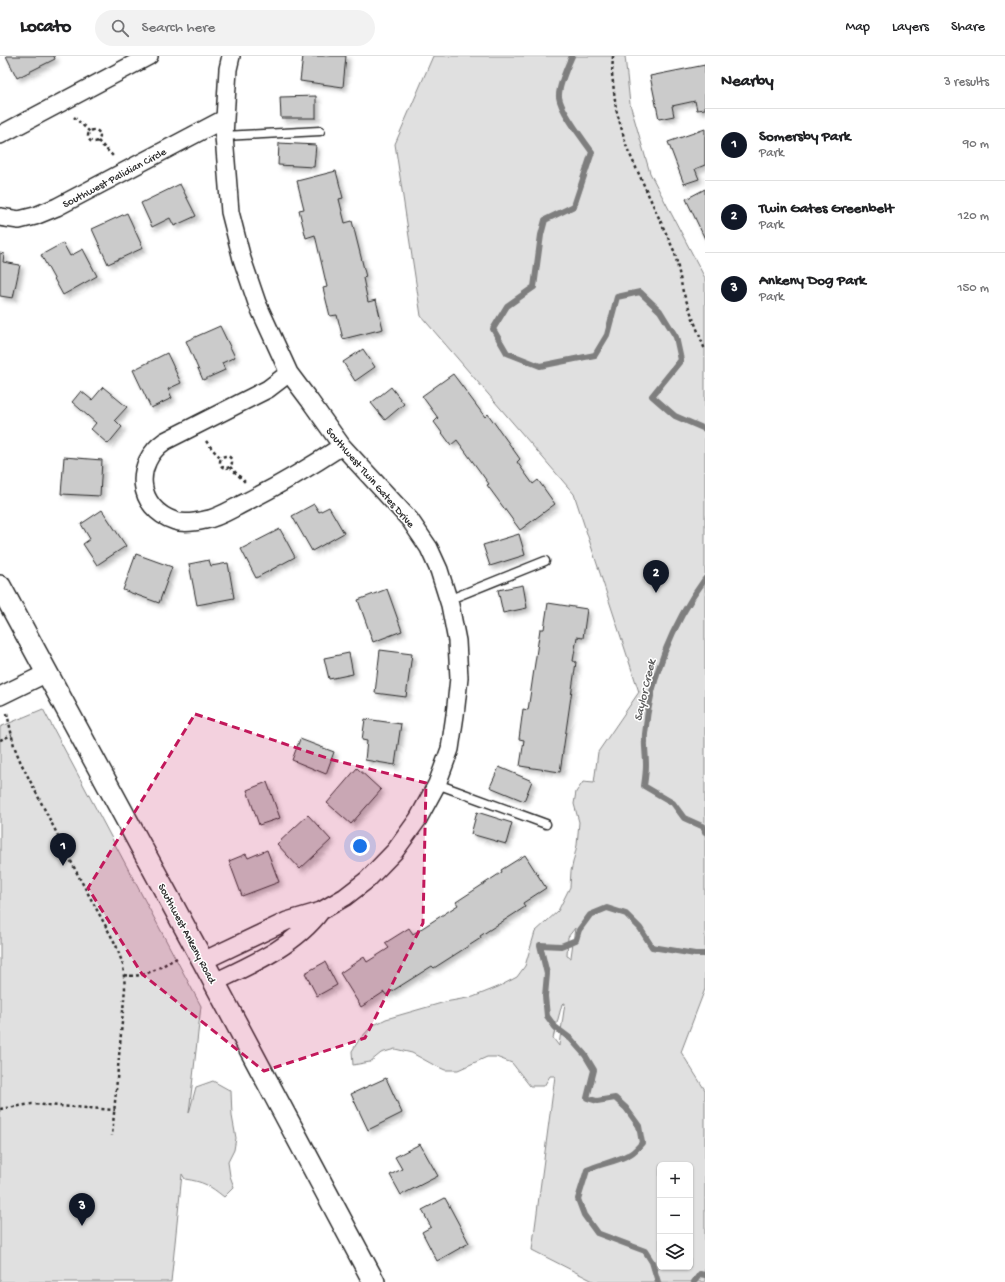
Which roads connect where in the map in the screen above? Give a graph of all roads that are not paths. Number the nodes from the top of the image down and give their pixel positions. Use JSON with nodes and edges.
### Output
{"nodes":[{"id":1,"x":149,"y":56,"type":"edge"},
{"id":2,"x":231,"y":56,"type":"edge"},
{"id":3,"x":224,"y":127,"type":"junction"},
{"id":4,"x":320,"y":131,"type":"dead end"},
{"id":5,"x":0,"y":136,"type":"edge"},
{"id":6,"x":0,"y":217,"type":"edge"},
{"id":7,"x":289,"y":373,"type":"junction"},
{"id":8,"x":342,"y":446,"type":"junction"},
{"id":9,"x":545,"y":561,"type":"dead end"},
{"id":10,"x":0,"y":586,"type":"edge"},
{"id":11,"x":448,"y":600,"type":"junction"},
{"id":12,"x":47,"y":673,"type":"junction"},
{"id":13,"x":1,"y":696,"type":"edge"},
{"id":14,"x":437,"y":784,"type":"junction"},
{"id":15,"x":546,"y":824,"type":"dead end"},
{"id":16,"x":322,"y":911,"type":"junction"},
{"id":17,"x":200,"y":955,"type":"junction"},
{"id":18,"x":215,"y":982,"type":"junction"},
{"id":19,"x":374,"y":1282,"type":"edge"}],
"edges":[{"from":1,"to":5,"type":"street"},
{"from":2,"to":3,"type":"street","name":"Southwest Twin Gates Drive"},
{"from":3,"to":4,"type":"lane"},
{"from":3,"to":6,"type":"street","name":"Southwest Palidian Circle"},
{"from":3,"to":7,"type":"street","name":"Southwest Twin Gates Drive"},
{"from":7,"to":8,"type":"street","name":"Southwest Twin Gates Drive"},
{"from":7,"to":8,"type":"street"},
{"from":8,"to":11,"type":"street","name":"Southwest Twin Gates Drive"},
{"from":9,"to":11,"type":"lane"},
{"from":10,"to":12,"type":"street","name":"Southwest Ankeny Road"},
{"from":11,"to":14,"type":"street","name":"Southwest Twin Gates Drive"},
{"from":12,"to":13,"type":"street"},
{"from":12,"to":17,"type":"street","name":"Southwest Ankeny Road"},
{"from":14,"to":15,"type":"lane"},
{"from":14,"to":16,"type":"street","name":"Southwest Twin Gates Drive"},
{"from":16,"to":17,"type":"street","name":"Southwest Twin Gates Drive"},
{"from":16,"to":18,"type":"street","name":"Southwest Twin Gates Drive"},
{"from":17,"to":18,"type":"street","name":"Southwest Ankeny Road"},
{"from":18,"to":19,"type":"street","name":"Southwest Ankeny Road"}]}
